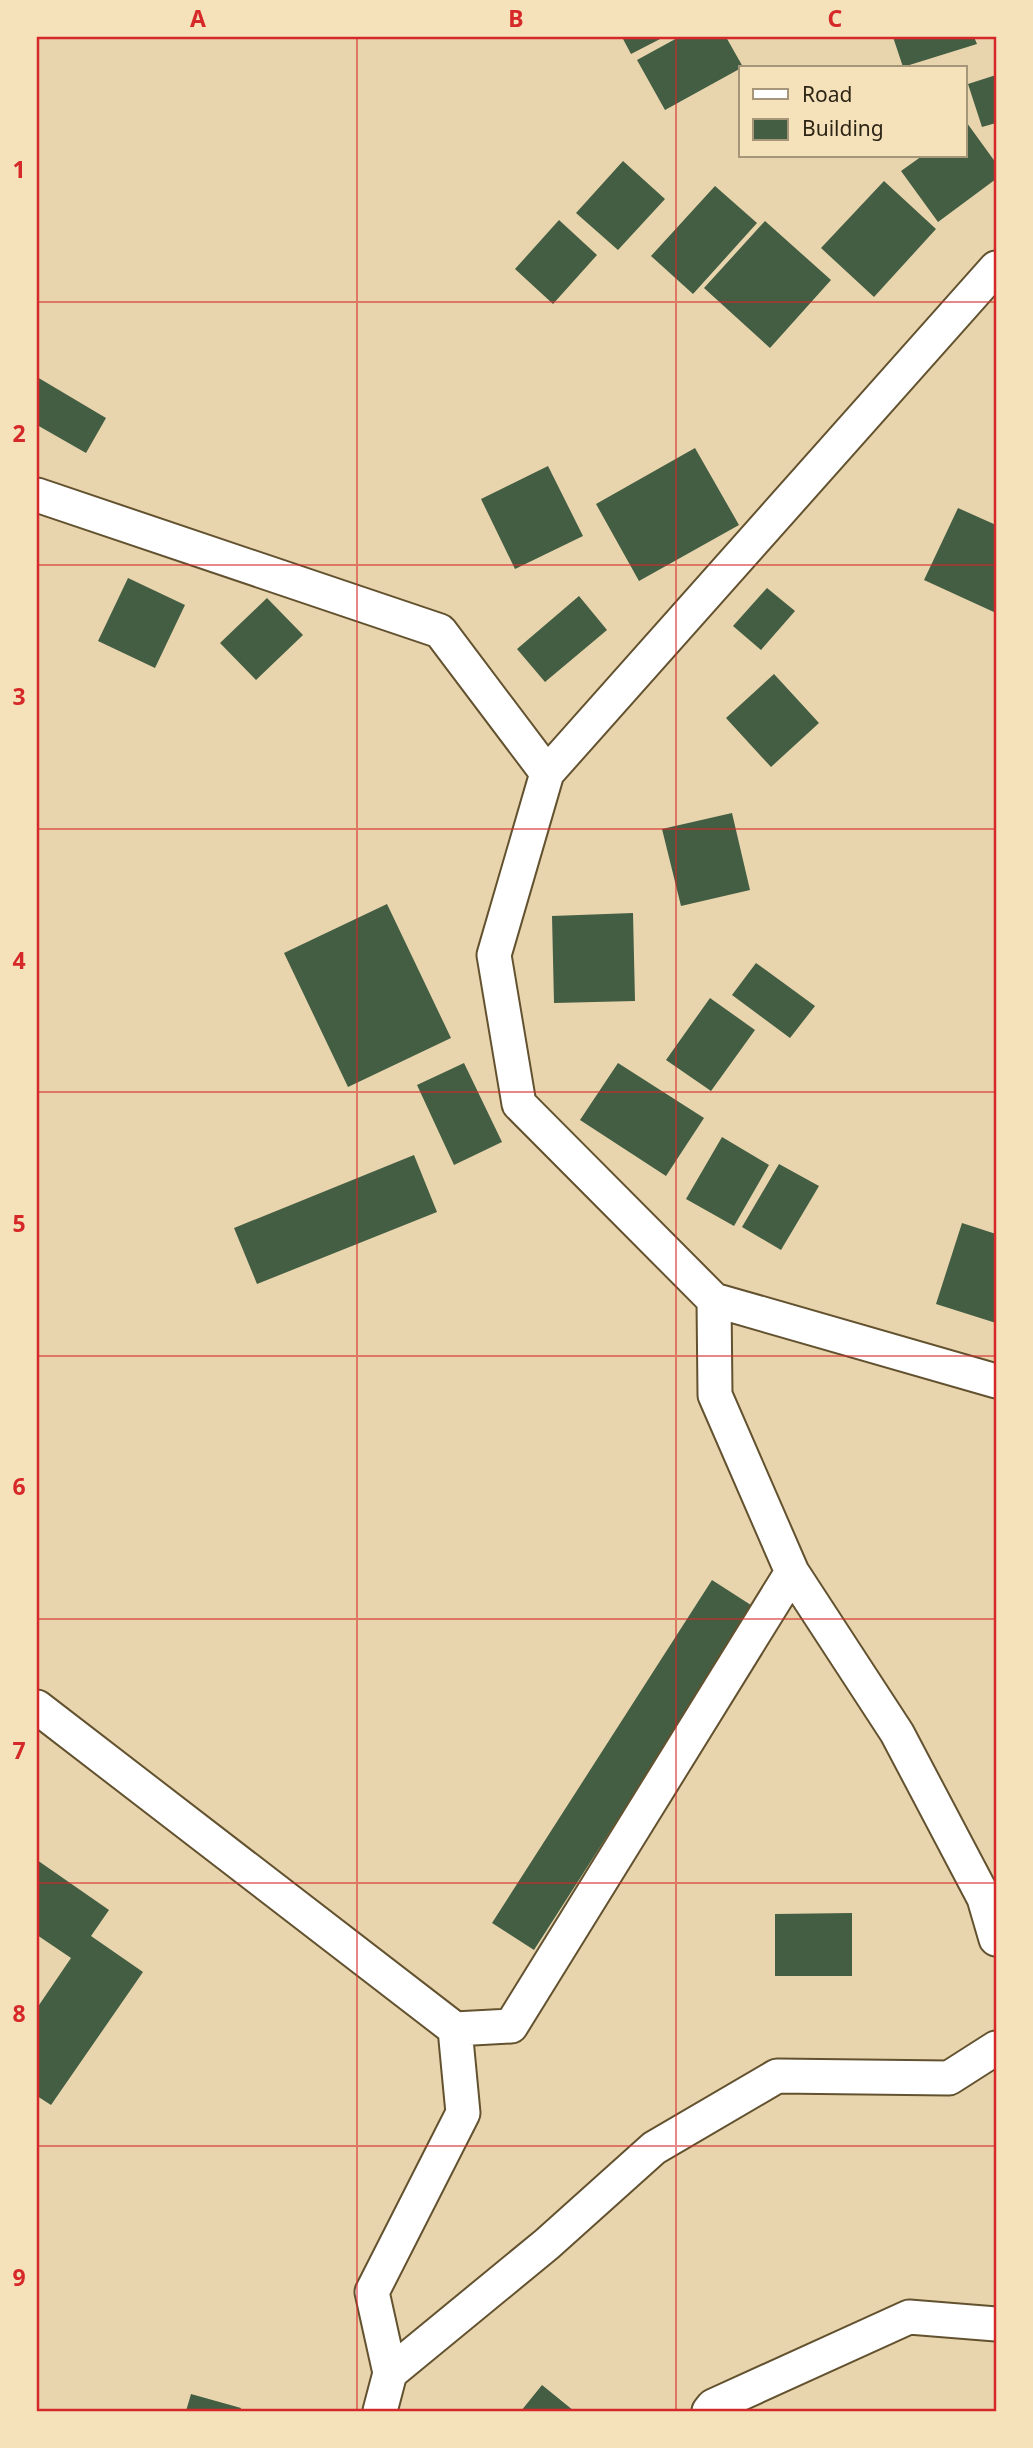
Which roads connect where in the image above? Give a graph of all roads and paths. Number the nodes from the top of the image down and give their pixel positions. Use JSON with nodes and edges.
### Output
{"nodes":[{"id":1,"x":996,"y":268,"type":"edge"},
{"id":2,"x":37,"y":495,"type":"edge"},
{"id":3,"x":547,"y":773,"type":"junction"},
{"id":4,"x":714,"y":1300,"type":"junction"},
{"id":5,"x":996,"y":1381,"type":"edge"},
{"id":6,"x":792,"y":1572,"type":"junction"},
{"id":7,"x":37,"y":1707,"type":"edge"},
{"id":8,"x":996,"y":1939,"type":"edge"},
{"id":9,"x":455,"y":2029,"type":"junction"},
{"id":10,"x":996,"y":2048,"type":"edge"},
{"id":11,"x":996,"y":2324,"type":"edge"},
{"id":12,"x":390,"y":2372,"type":"junction"},
{"id":13,"x":380,"y":2411,"type":"edge"},
{"id":14,"x":709,"y":2411,"type":"edge"}],
"edges":[{"from":1,"to":3,"type":"street"},
{"from":2,"to":3,"type":"street"},
{"from":3,"to":4,"type":"street"},
{"from":4,"to":5,"type":"street"},
{"from":4,"to":6,"type":"street"},
{"from":6,"to":8,"type":"street"},
{"from":6,"to":9,"type":"street"},
{"from":7,"to":9,"type":"street"},
{"from":9,"to":12,"type":"street"},
{"from":10,"to":12,"type":"street"},
{"from":11,"to":14,"type":"street"},
{"from":12,"to":13,"type":"street"}]}
